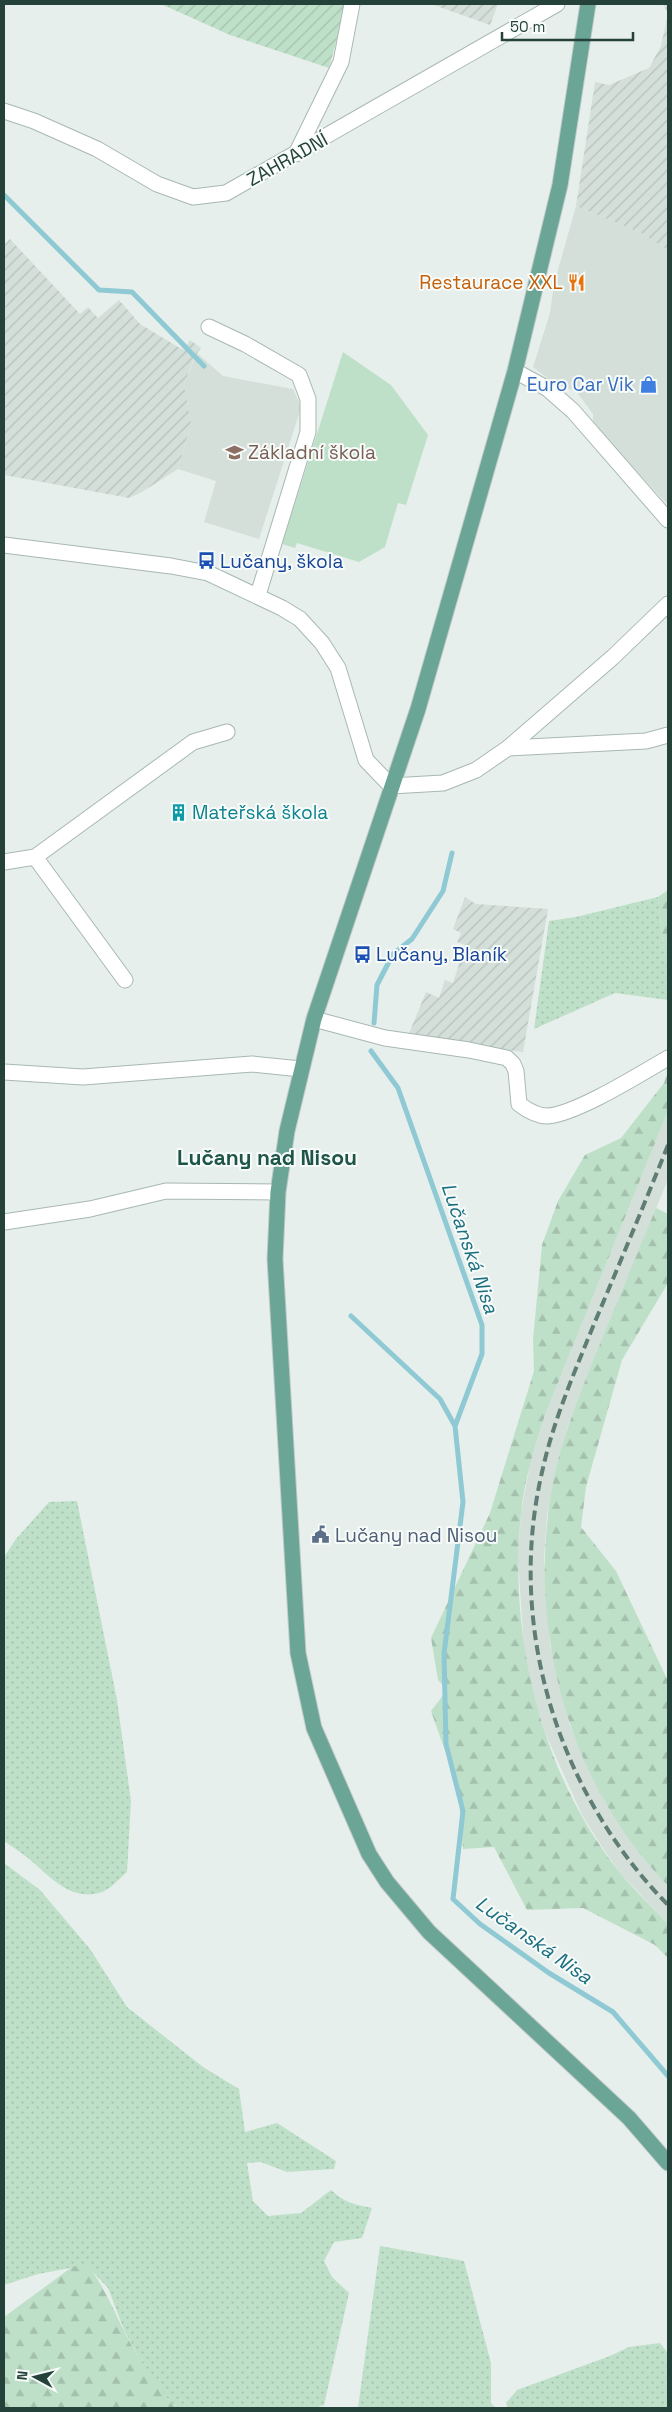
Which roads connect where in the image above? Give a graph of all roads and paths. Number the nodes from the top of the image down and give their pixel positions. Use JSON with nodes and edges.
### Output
{"nodes":[{"id":1,"x":352,"y":4,"type":"edge"},
{"id":2,"x":557,"y":4,"type":"edge"},
{"id":3,"x":588,"y":4,"type":"edge"},
{"id":4,"x":4,"y":111,"type":"edge"},
{"id":5,"x":296,"y":154,"type":"junction"},
{"id":6,"x":209,"y":327,"type":"dead end"},
{"id":7,"x":515,"y":371,"type":"junction"},
{"id":8,"x":668,"y":520,"type":"edge"},
{"id":9,"x":4,"y":545,"type":"edge"},
{"id":10,"x":258,"y":595,"type":"junction"},
{"id":11,"x":668,"y":604,"type":"edge"},
{"id":12,"x":227,"y":732,"type":"dead end"},
{"id":13,"x":668,"y":735,"type":"edge"},
{"id":14,"x":508,"y":748,"type":"junction"},
{"id":15,"x":391,"y":786,"type":"junction"},
{"id":16,"x":35,"y":857,"type":"junction"},
{"id":17,"x":4,"y":862,"type":"edge"},
{"id":18,"x":125,"y":980,"type":"dead end"},
{"id":19,"x":314,"y":1019,"type":"junction"},
{"id":20,"x":668,"y":1058,"type":"edge"},
{"id":21,"x":301,"y":1069,"type":"junction"},
{"id":22,"x":4,"y":1072,"type":"edge"},
{"id":23,"x":278,"y":1192,"type":"junction"},
{"id":24,"x":4,"y":1222,"type":"edge"},
{"id":25,"x":668,"y":2163,"type":"edge"}],
"edges":[{"from":1,"to":5,"type":"street"},
{"from":2,"to":5,"type":"street","name":"ZAHRADNÍ"},
{"from":3,"to":7,"type":"main road"},
{"from":4,"to":5,"type":"street","name":"ZAHRADNÍ"},
{"from":6,"to":10,"type":"street"},
{"from":7,"to":8,"type":"street"},
{"from":7,"to":15,"type":"main road"},
{"from":9,"to":10,"type":"street"},
{"from":10,"to":15,"type":"street"},
{"from":11,"to":14,"type":"street"},
{"from":12,"to":16,"type":"street"},
{"from":13,"to":14,"type":"street"},
{"from":14,"to":15,"type":"street"},
{"from":15,"to":19,"type":"main road"},
{"from":16,"to":17,"type":"street"},
{"from":16,"to":18,"type":"street"},
{"from":19,"to":20,"type":"street"},
{"from":19,"to":21,"type":"main road"},
{"from":21,"to":22,"type":"street"},
{"from":21,"to":23,"type":"main road"},
{"from":23,"to":24,"type":"street"},
{"from":23,"to":25,"type":"main road"}]}
